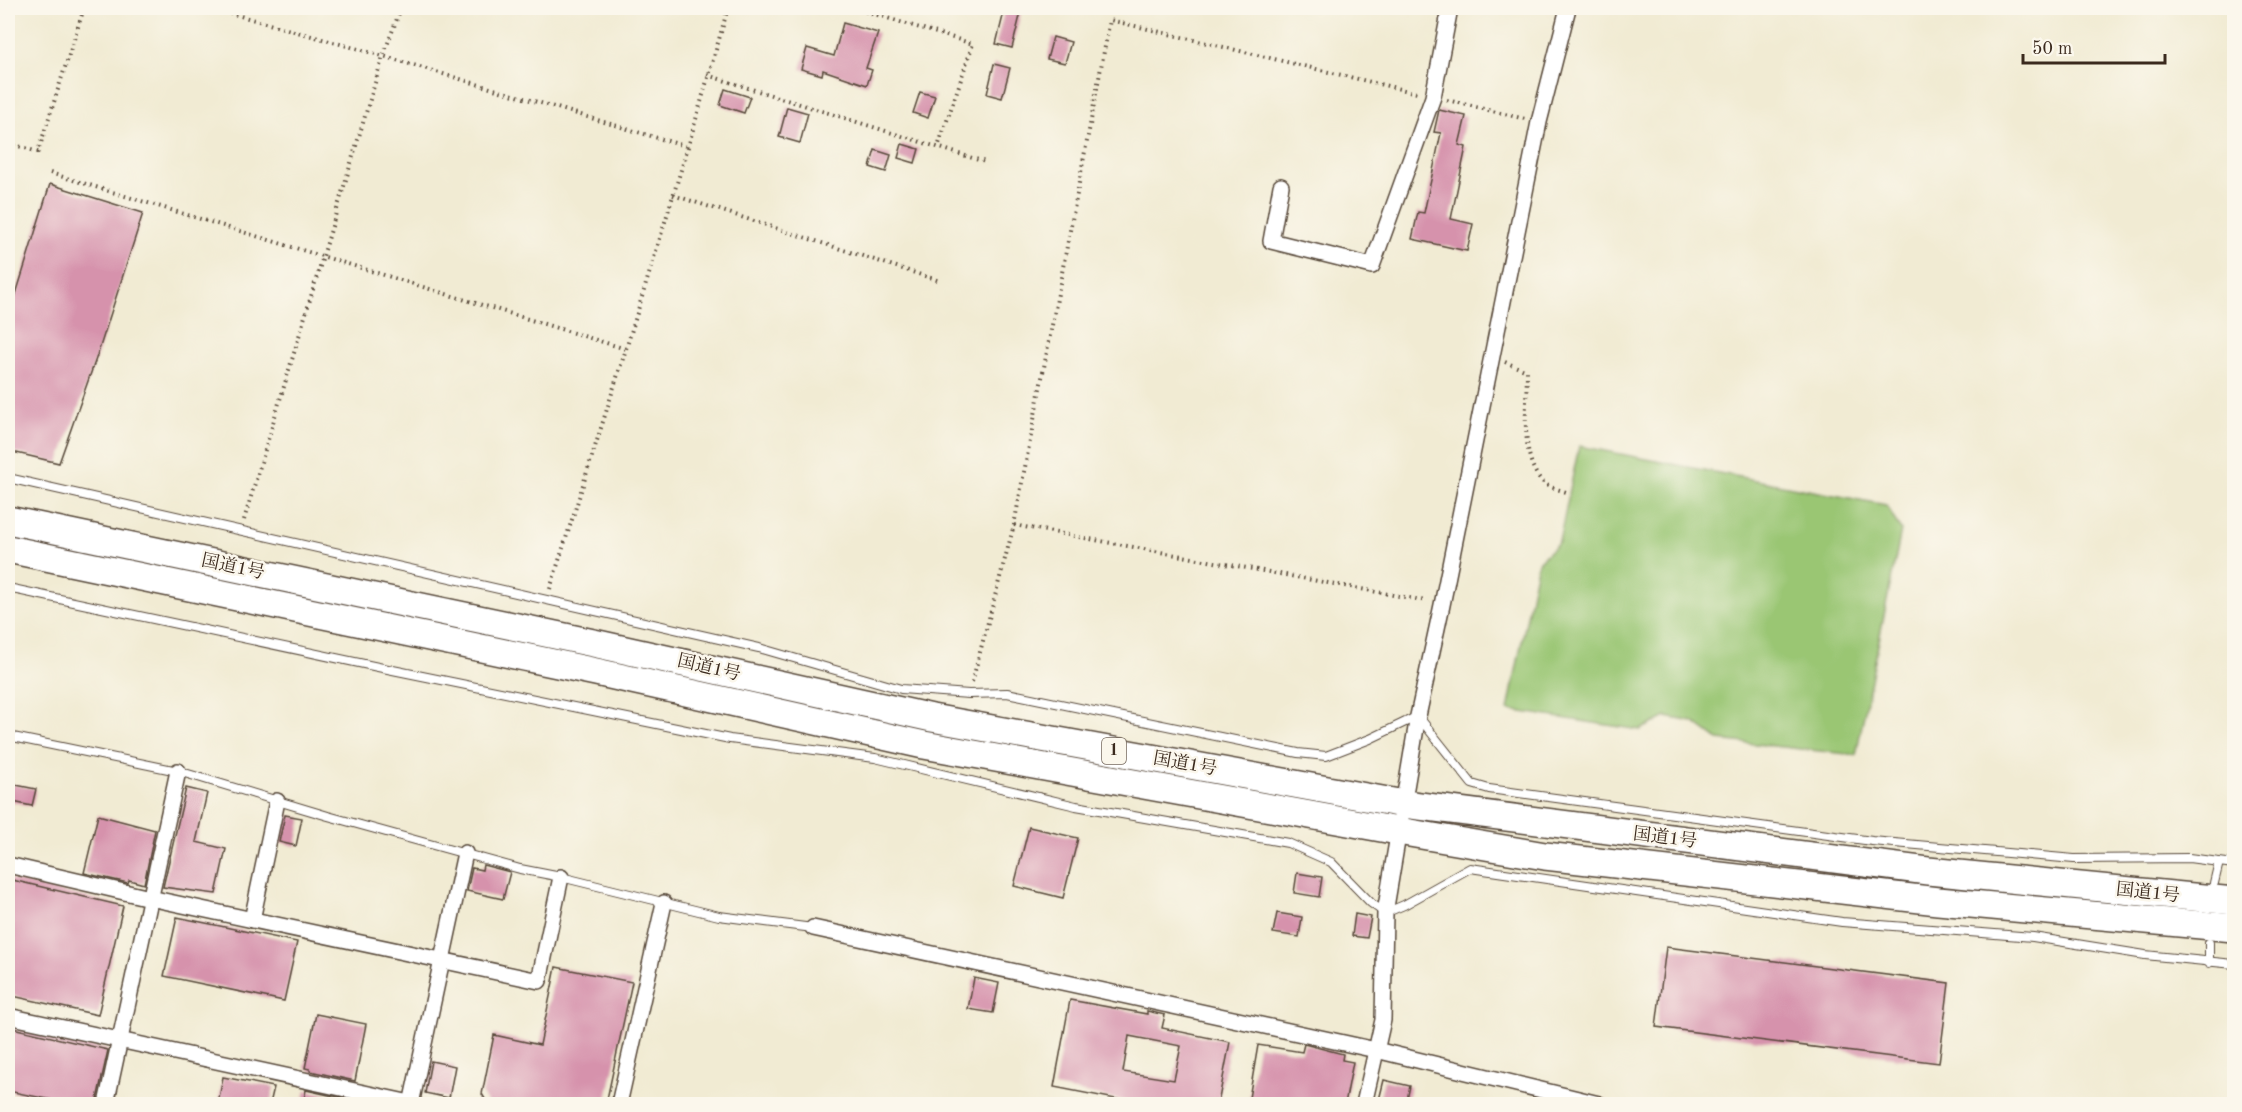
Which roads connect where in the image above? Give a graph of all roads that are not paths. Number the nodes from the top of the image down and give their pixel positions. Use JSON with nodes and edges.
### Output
{"nodes":[{"id":1,"x":1450,"y":8,"type":"edge"},
{"id":2,"x":1568,"y":8,"type":"edge"},
{"id":3,"x":1281,"y":186,"type":"dead end"},
{"id":4,"x":8,"y":478,"type":"edge"},
{"id":5,"x":8,"y":520,"type":"edge"},
{"id":6,"x":8,"y":549,"type":"edge"},
{"id":7,"x":8,"y":588,"type":"edge"},
{"id":8,"x":1418,"y":716,"type":"junction"},
{"id":9,"x":8,"y":736,"type":"edge"},
{"id":10,"x":178,"y":771,"type":"junction"},
{"id":11,"x":277,"y":801,"type":"junction"},
{"id":12,"x":1404,"y":804,"type":"junction"},
{"id":13,"x":1398,"y":831,"type":"junction"},
{"id":14,"x":465,"y":853,"type":"junction"},
{"id":15,"x":2219,"y":862,"type":"junction"},
{"id":16,"x":2235,"y":864,"type":"edge"},
{"id":17,"x":8,"y":865,"type":"edge"},
{"id":18,"x":561,"y":877,"type":"junction"},
{"id":19,"x":2214,"y":883,"type":"dead end"},
{"id":20,"x":150,"y":898,"type":"junction"},
{"id":21,"x":2235,"y":901,"type":"edge"},
{"id":22,"x":664,"y":903,"type":"junction"},
{"id":23,"x":1385,"y":913,"type":"junction"},
{"id":24,"x":252,"y":920,"type":"junction"},
{"id":25,"x":813,"y":928,"type":"joint"},
{"id":26,"x":2235,"y":928,"type":"edge"},
{"id":27,"x":2209,"y":943,"type":"dead end"},
{"id":28,"x":442,"y":961,"type":"junction"},
{"id":29,"x":2209,"y":963,"type":"junction"},
{"id":30,"x":2235,"y":964,"type":"edge"},
{"id":31,"x":8,"y":1016,"type":"edge"},
{"id":32,"x":120,"y":1041,"type":"junction"},
{"id":33,"x":1376,"y":1050,"type":"junction"},
{"id":34,"x":106,"y":1104,"type":"edge"},
{"id":35,"x":412,"y":1104,"type":"edge"},
{"id":36,"x":619,"y":1104,"type":"edge"},
{"id":37,"x":1364,"y":1104,"type":"edge"},
{"id":38,"x":1599,"y":1104,"type":"edge"}],
"edges":[{"from":1,"to":3,"type":"street"},
{"from":2,"to":8,"type":"street"},
{"from":4,"to":8,"type":"lane"},
{"from":5,"to":12,"type":"highway","name":"国道1号","number":"1"},
{"from":6,"to":13,"type":"highway","name":"国道1号","number":"1"},
{"from":7,"to":23,"type":"lane"},
{"from":8,"to":12,"type":"street"},
{"from":8,"to":15,"type":"lane"},
{"from":9,"to":10,"type":"lane"},
{"from":10,"to":11,"type":"lane"},
{"from":10,"to":20,"type":"street"},
{"from":11,"to":14,"type":"lane"},
{"from":11,"to":24,"type":"street"},
{"from":12,"to":13,"type":"street"},
{"from":12,"to":21,"type":"highway","name":"国道1号","number":"1"},
{"from":13,"to":23,"type":"street"},
{"from":13,"to":26,"type":"highway","name":"国道1号","number":"1"},
{"from":14,"to":18,"type":"lane"},
{"from":14,"to":28,"type":"street"},
{"from":15,"to":16,"type":"lane"},
{"from":15,"to":19,"type":"lane"},
{"from":17,"to":20,"type":"street"},
{"from":18,"to":22,"type":"lane"},
{"from":18,"to":28,"type":"street"},
{"from":20,"to":24,"type":"street"},
{"from":20,"to":32,"type":"street"},
{"from":22,"to":25,"type":"lane"},
{"from":22,"to":36,"type":"street"},
{"from":23,"to":29,"type":"lane"},
{"from":23,"to":33,"type":"street"},
{"from":24,"to":28,"type":"street"},
{"from":25,"to":33,"type":"street"},
{"from":27,"to":29,"type":"lane"},
{"from":28,"to":35,"type":"street"},
{"from":29,"to":30,"type":"lane"},
{"from":31,"to":32,"type":"street"},
{"from":32,"to":34,"type":"street"},
{"from":32,"to":35,"type":"street"},
{"from":33,"to":37,"type":"street"},
{"from":33,"to":38,"type":"street"}]}
